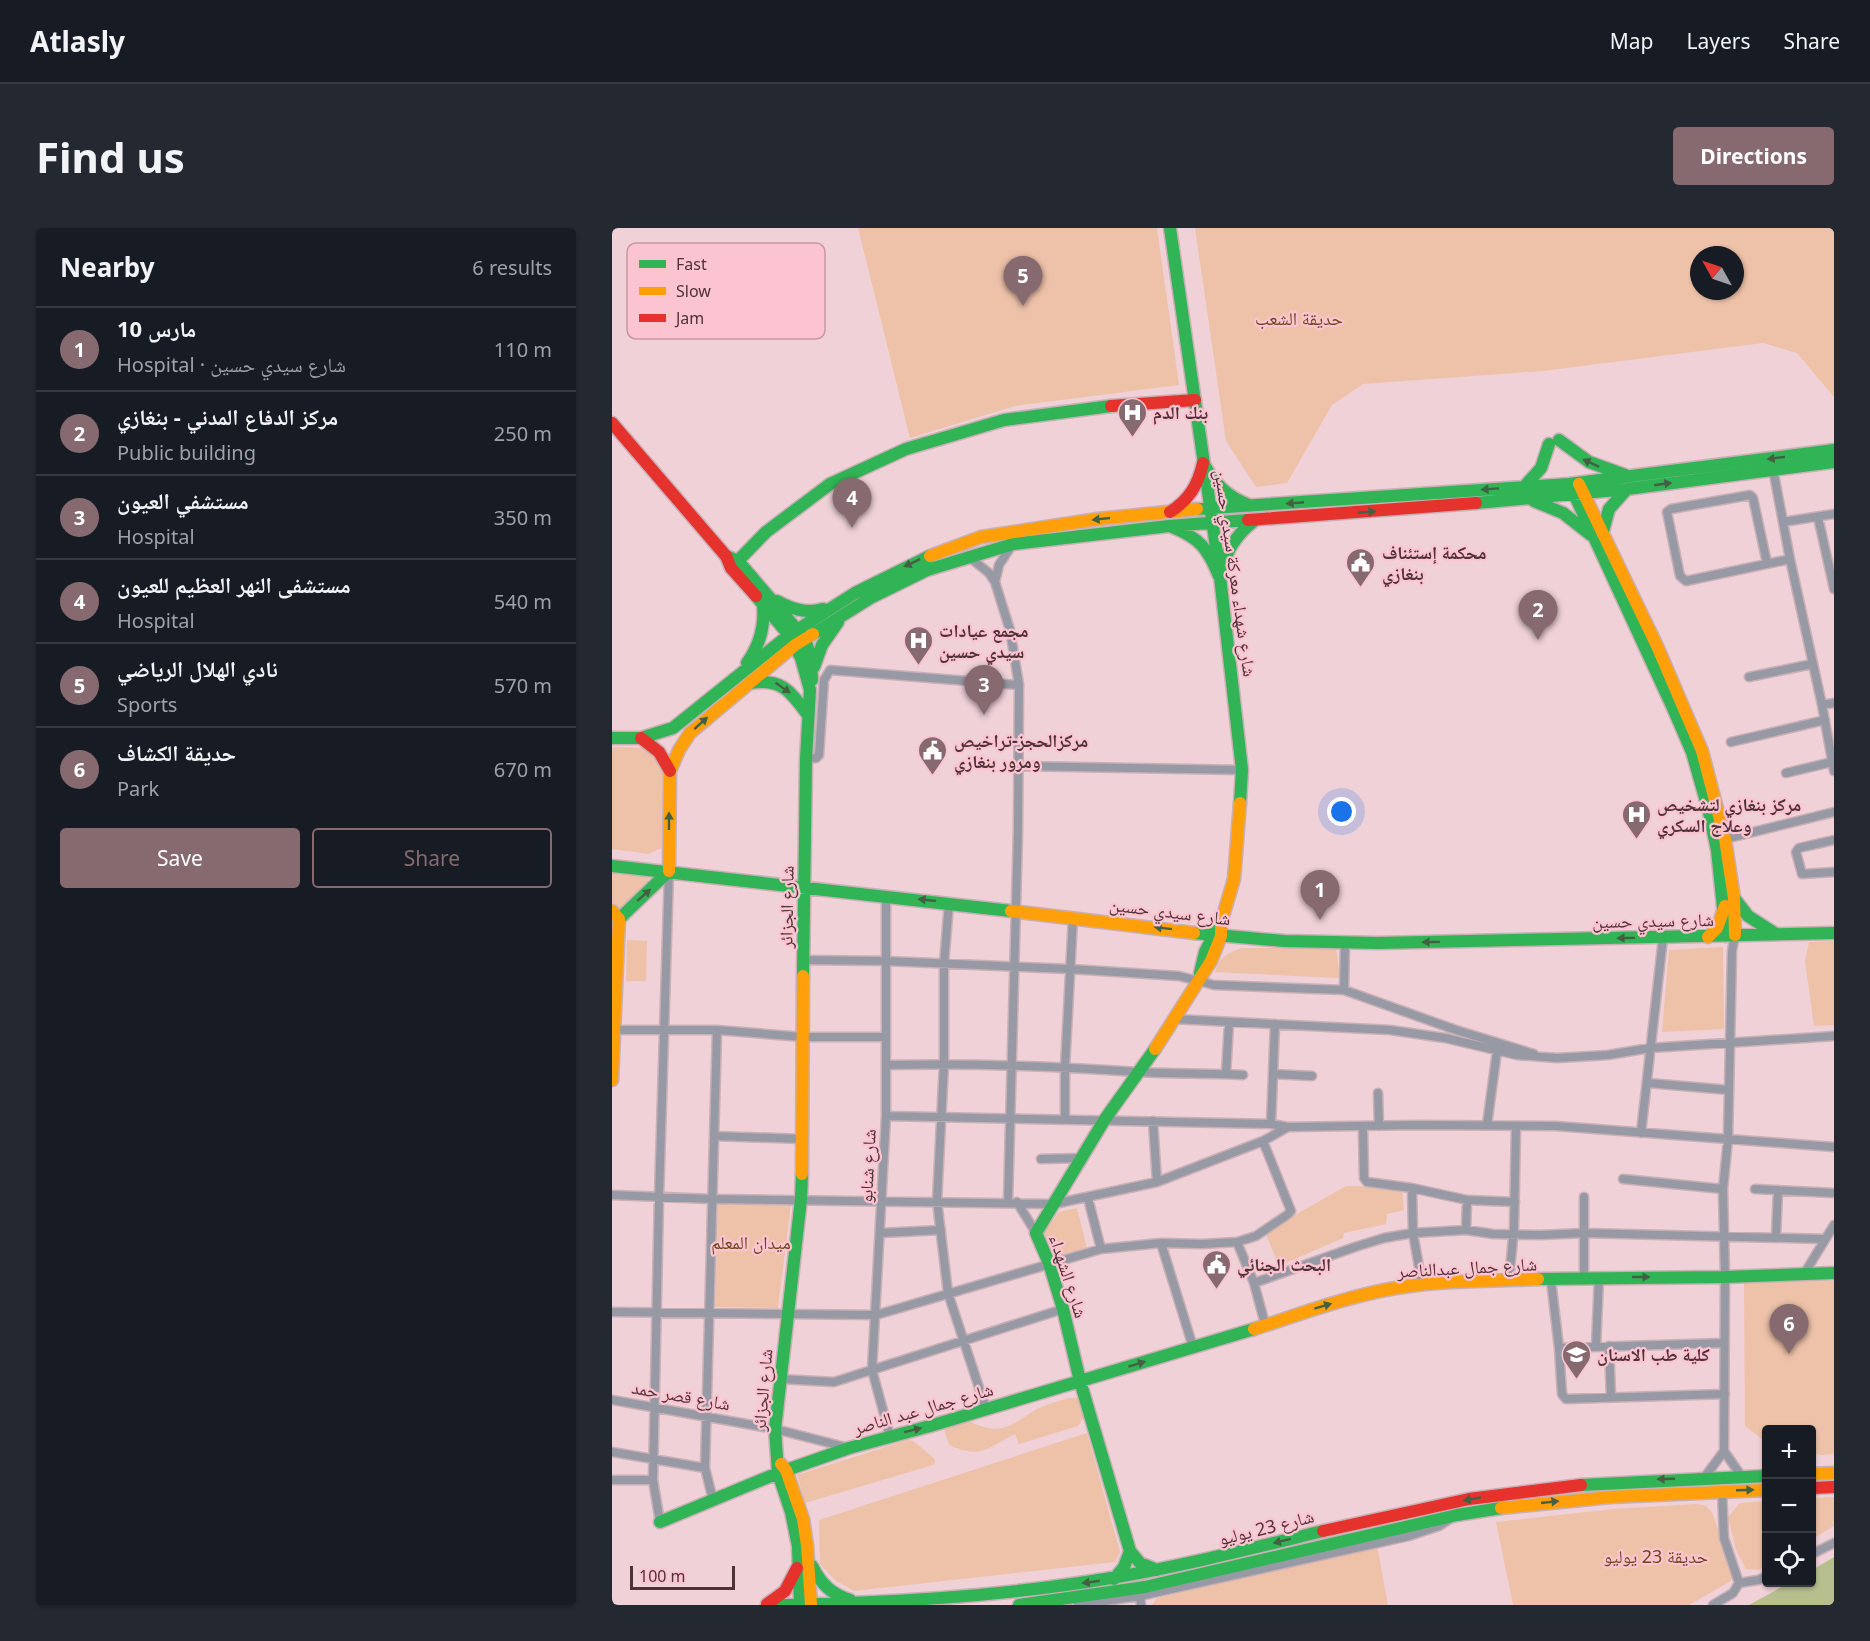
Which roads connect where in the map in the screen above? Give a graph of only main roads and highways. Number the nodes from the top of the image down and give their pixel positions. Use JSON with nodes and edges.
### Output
{"nodes":[{"id":1,"x":1170,"y":228,"type":"edge"},
{"id":2,"x":1195,"y":400,"type":"junction"},
{"id":3,"x":612,"y":423,"type":"edge"},
{"id":4,"x":1834,"y":450,"type":"edge"},
{"id":5,"x":1834,"y":462,"type":"edge"},
{"id":6,"x":1203,"y":463,"type":"junction"},
{"id":7,"x":1628,"y":483,"type":"junction"},
{"id":8,"x":1524,"y":487,"type":"junction"},
{"id":9,"x":1576,"y":489,"type":"junction"},
{"id":10,"x":1530,"y":499,"type":"junction"},
{"id":11,"x":1254,"y":507,"type":"junction"},
{"id":12,"x":1209,"y":508,"type":"junction"},
{"id":13,"x":1168,"y":520,"type":"junction"},
{"id":14,"x":1256,"y":520,"type":"junction"},
{"id":15,"x":1212,"y":524,"type":"junction"},
{"id":16,"x":1597,"y":535,"type":"junction"},
{"id":17,"x":732,"y":562,"type":"junction"},
{"id":18,"x":1219,"y":576,"type":"junction"},
{"id":19,"x":768,"y":602,"type":"junction"},
{"id":20,"x":833,"y":606,"type":"junction"},
{"id":21,"x":842,"y":616,"type":"junction"},
{"id":22,"x":796,"y":637,"type":"junction"},
{"id":23,"x":813,"y":671,"type":"junction"},
{"id":24,"x":736,"y":677,"type":"junction"},
{"id":25,"x":748,"y":684,"type":"junction"},
{"id":26,"x":810,"y":690,"type":"junction"},
{"id":27,"x":808,"y":720,"type":"junction"},
{"id":28,"x":612,"y":738,"type":"edge"},
{"id":29,"x":641,"y":738,"type":"junction"},
{"id":30,"x":670,"y":771,"type":"junction"},
{"id":31,"x":612,"y":866,"type":"edge"},
{"id":32,"x":669,"y":871,"type":"junction"},
{"id":33,"x":804,"y":886,"type":"junction"},
{"id":34,"x":1729,"y":902,"type":"junction"},
{"id":35,"x":614,"y":916,"type":"edge"},
{"id":36,"x":1834,"y":933,"type":"edge"},
{"id":37,"x":1776,"y":934,"type":"junction"},
{"id":38,"x":1216,"y":935,"type":"junction"},
{"id":39,"x":1731,"y":936,"type":"junction"},
{"id":40,"x":1708,"y":937,"type":"junction"},
{"id":41,"x":613,"y":1030,"type":"edge"},
{"id":42,"x":612,"y":1080,"type":"edge"},
{"id":43,"x":1834,"y":1273,"type":"edge"},
{"id":44,"x":1080,"y":1381,"type":"junction"},
{"id":45,"x":782,"y":1471,"type":"junction"},
{"id":46,"x":1834,"y":1473,"type":"edge"},
{"id":47,"x":1816,"y":1474,"type":"edge"},
{"id":48,"x":1762,"y":1476,"type":"edge"},
{"id":49,"x":1834,"y":1487,"type":"edge"},
{"id":50,"x":1816,"y":1488,"type":"edge"},
{"id":51,"x":1762,"y":1490,"type":"edge"},
{"id":52,"x":1496,"y":1502,"type":"junction"},
{"id":53,"x":660,"y":1522,"type":"road end"},
{"id":54,"x":1130,"y":1551,"type":"junction"},
{"id":55,"x":804,"y":1560,"type":"junction"},
{"id":56,"x":1157,"y":1570,"type":"junction"},
{"id":57,"x":1114,"y":1579,"type":"junction"},
{"id":58,"x":857,"y":1602,"type":"junction"},
{"id":59,"x":766,"y":1605,"type":"edge"},
{"id":60,"x":772,"y":1605,"type":"edge"},
{"id":61,"x":801,"y":1605,"type":"edge"},
{"id":62,"x":811,"y":1605,"type":"edge"},
{"id":63,"x":1019,"y":1605,"type":"edge"}],
"edges":[{"from":1,"to":2,"type":"main road","name":"شارع شهداء معركة سيدي حسين"},
{"from":2,"to":6,"type":"main road","name":"شارع شهداء معركة سيدي حسين"},
{"from":2,"to":17,"type":"main road"},
{"from":3,"to":17,"type":"main road"},
{"from":4,"to":7,"type":"main road","one_way":true},
{"from":7,"to":5,"type":"main road","one_way":true},
{"from":6,"to":11,"type":"main road"},
{"from":6,"to":12,"type":"main road","name":"شارع شهداء معركة سيدي حسين"},
{"from":6,"to":13,"type":"main road"},
{"from":7,"to":8,"type":"main road","one_way":true},
{"from":7,"to":9,"type":"main road"},
{"from":7,"to":16,"type":"main road"},
{"from":8,"to":9,"type":"main road"},
{"from":8,"to":11,"type":"main road","one_way":true},
{"from":9,"to":10,"type":"main road"},
{"from":9,"to":16,"type":"main road"},
{"from":14,"to":10,"type":"main road","one_way":true},
{"from":10,"to":16,"type":"main road"},
{"from":11,"to":12,"type":"main road"},
{"from":12,"to":13,"type":"main road"},
{"from":12,"to":15,"type":"main road","name":"شارع شهداء معركة سيدي حسين"},
{"from":13,"to":15,"type":"main road"},
{"from":13,"to":18,"type":"main road"},
{"from":13,"to":20,"type":"main road","one_way":true},
{"from":13,"to":21,"type":"main road"},
{"from":14,"to":15,"type":"main road"},
{"from":14,"to":18,"type":"main road"},
{"from":15,"to":18,"type":"main road","name":"شارع شهداء معركة سيدي حسين"},
{"from":16,"to":34,"type":"main road"},
{"from":16,"to":34,"type":"main road"},
{"from":17,"to":19,"type":"main road"},
{"from":18,"to":38,"type":"main road","name":"شارع شهداء معركة سيدي حسين"},
{"from":19,"to":20,"type":"main road"},
{"from":19,"to":22,"type":"main road"},
{"from":19,"to":24,"type":"main road"},
{"from":20,"to":22,"type":"main road"},
{"from":21,"to":22,"type":"main road"},
{"from":21,"to":23,"type":"main road"},
{"from":22,"to":23,"type":"main road"},
{"from":22,"to":24,"type":"main road"},
{"from":22,"to":25,"type":"main road"},
{"from":22,"to":26,"type":"main road","name":"شارع الجزائر"},
{"from":23,"to":26,"type":"main road"},
{"from":24,"to":29,"type":"main road"},
{"from":25,"to":27,"type":"main road","one_way":true},
{"from":30,"to":25,"type":"main road","one_way":true},
{"from":26,"to":27,"type":"main road","name":"شارع الجزائر"},
{"from":27,"to":33,"type":"main road","name":"شارع الجزائر"},
{"from":28,"to":29,"type":"main road"},
{"from":29,"to":30,"type":"main road"},
{"from":32,"to":30,"type":"main road","one_way":true},
{"from":31,"to":32,"type":"main road","name":"شارع سيدي حسين"},
{"from":32,"to":33,"type":"main road","name":"شارع سيدي حسين"},
{"from":35,"to":32,"type":"main road","one_way":true},
{"from":38,"to":33,"type":"main road","name":"شارع سيدي حسين","one_way":true},
{"from":33,"to":45,"type":"main road","name":"شارع الجزائر"},
{"from":34,"to":37,"type":"main road"},
{"from":34,"to":39,"type":"main road"},
{"from":34,"to":40,"type":"main road"},
{"from":35,"to":41,"type":"main road"},
{"from":36,"to":37,"type":"main road","name":"شارع سيدي حسين"},
{"from":37,"to":39,"type":"main road","name":"شارع سيدي حسين"},
{"from":40,"to":38,"type":"main road","name":"شارع سيدي حسين","one_way":true},
{"from":38,"to":44,"type":"main road","name":"شارع الشهداء"},
{"from":39,"to":40,"type":"main road","name":"شارع سيدي حسين"},
{"from":41,"to":42,"type":"main road"},
{"from":44,"to":43,"type":"main road","name":"شارع جمال عبدالناصر","one_way":true},
{"from":45,"to":44,"type":"main road","name":"شارع جمال عبد الناصر","one_way":true},
{"from":44,"to":54,"type":"main road","name":"شارع الشهداء"},
{"from":45,"to":53,"type":"main road","name":"شارع جمال عبد الناصر"},
{"from":45,"to":55,"type":"main road","name":"شارع الجزائر"},
{"from":46,"to":47,"type":"main road"},
{"from":48,"to":52,"type":"main road","name":"شارع 23 يوليو","one_way":true},
{"from":49,"to":50,"type":"main road"},
{"from":52,"to":51,"type":"main road","name":"شارع 23 يوليو","one_way":true},
{"from":52,"to":56,"type":"main road","name":"شارع 23 يوليو","one_way":true},
{"from":52,"to":63,"type":"main road","name":"شارع 23 يوليو"},
{"from":54,"to":56,"type":"main road"},
{"from":54,"to":57,"type":"main road"},
{"from":55,"to":58,"type":"main road"},
{"from":55,"to":59,"type":"main road"},
{"from":55,"to":61,"type":"main road","name":"شارع الجزائر"},
{"from":55,"to":62,"type":"main road","name":"شارع الجزائر"},
{"from":56,"to":57,"type":"main road","name":"شارع 23 يوليو"},
{"from":57,"to":58,"type":"main road","name":"شارع 23 يوليو","one_way":true},
{"from":58,"to":62,"type":"main road","name":"شارع 23 يوليو"},
{"from":60,"to":61,"type":"main road","name":"شارع 23 يوليو"},
{"from":61,"to":62,"type":"main road","name":"شارع 23 يوليو"}]}
